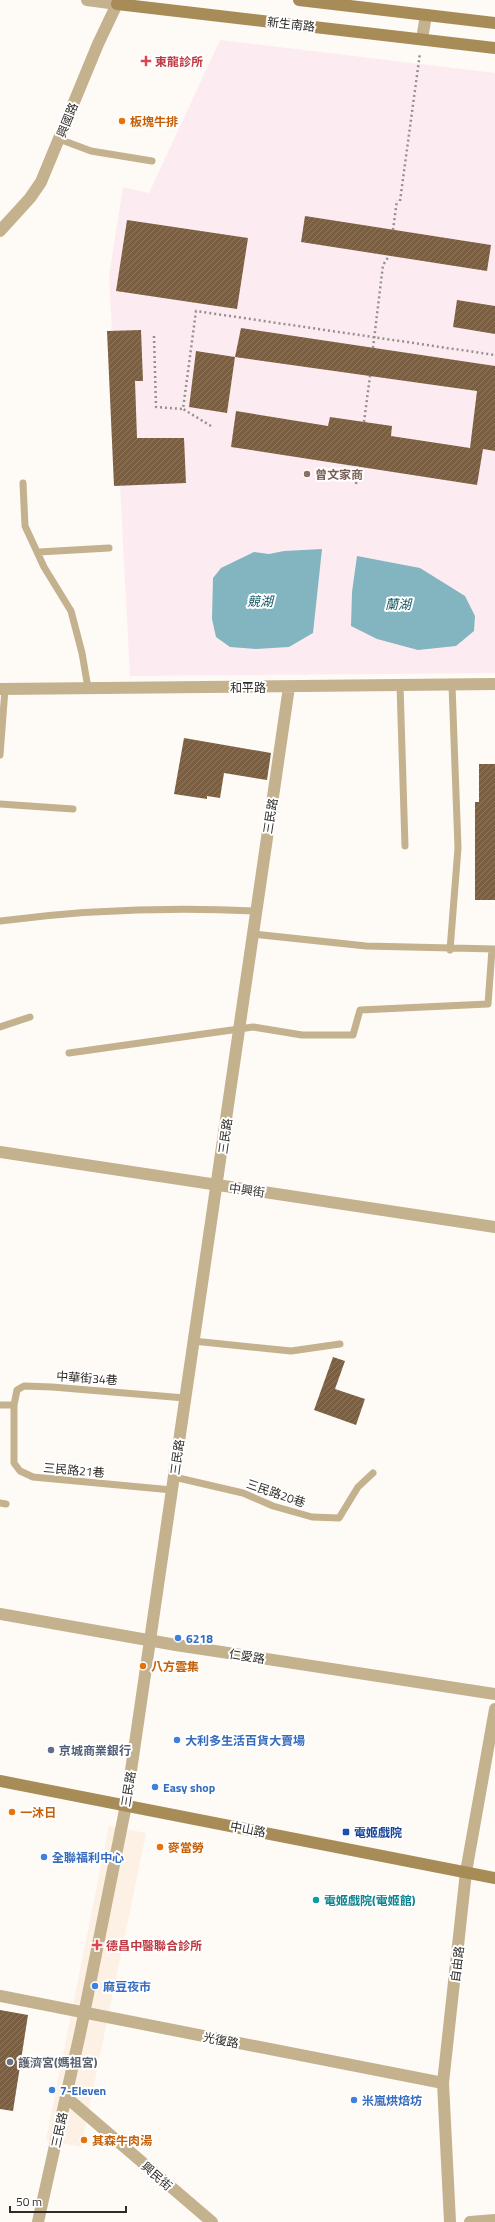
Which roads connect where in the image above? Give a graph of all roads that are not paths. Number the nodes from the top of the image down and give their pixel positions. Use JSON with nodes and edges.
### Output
{"nodes":[{"id":1,"x":87,"y":0,"type":"edge"},
{"id":2,"x":299,"y":0,"type":"edge"},
{"id":3,"x":118,"y":2,"type":"edge"},
{"id":4,"x":426,"y":15,"type":"junction"},
{"id":5,"x":495,"y":23,"type":"edge"},
{"id":6,"x":422,"y":39,"type":"junction"},
{"id":7,"x":495,"y":48,"type":"edge"},
{"id":8,"x":59,"y":139,"type":"junction"},
{"id":9,"x":152,"y":161,"type":"dead end"},
{"id":10,"x":0,"y":231,"type":"edge"},
{"id":11,"x":23,"y":483,"type":"dead end"},
{"id":12,"x":109,"y":548,"type":"dead end"},
{"id":13,"x":39,"y":552,"type":"junction"},
{"id":14,"x":495,"y":684,"type":"edge"},
{"id":15,"x":400,"y":685,"type":"junction"},
{"id":16,"x":452,"y":685,"type":"junction"},
{"id":17,"x":289,"y":687,"type":"junction"},
{"id":18,"x":88,"y":688,"type":"junction"},
{"id":19,"x":2,"y":689,"type":"edge"},
{"id":20,"x":0,"y":755,"type":"edge"},
{"id":21,"x":0,"y":804,"type":"edge"},
{"id":22,"x":73,"y":809,"type":"dead end"},
{"id":23,"x":405,"y":846,"type":"dead end"},
{"id":24,"x":256,"y":910,"type":"junction"},
{"id":25,"x":0,"y":921,"type":"edge"},
{"id":26,"x":253,"y":934,"type":"junction"},
{"id":27,"x":493,"y":949,"type":"edge"},
{"id":28,"x":450,"y":950,"type":"junction"},
{"id":29,"x":30,"y":1017,"type":"dead end"},
{"id":30,"x":0,"y":1027,"type":"edge"},
{"id":31,"x":239,"y":1030,"type":"junction"},
{"id":32,"x":69,"y":1053,"type":"dead end"},
{"id":33,"x":0,"y":1152,"type":"edge"},
{"id":34,"x":217,"y":1186,"type":"junction"},
{"id":35,"x":495,"y":1227,"type":"edge"},
{"id":36,"x":193,"y":1341,"type":"junction"},
{"id":37,"x":340,"y":1344,"type":"dead end"},
{"id":38,"x":185,"y":1398,"type":"junction"},
{"id":39,"x":0,"y":1405,"type":"edge"},
{"id":40,"x":14,"y":1405,"type":"junction"},
{"id":41,"x":373,"y":1473,"type":"dead end"},
{"id":42,"x":174,"y":1478,"type":"junction"},
{"id":43,"x":172,"y":1490,"type":"junction"},
{"id":44,"x":0,"y":1614,"type":"edge"},
{"id":45,"x":151,"y":1640,"type":"junction"},
{"id":46,"x":495,"y":1694,"type":"edge"},
{"id":47,"x":495,"y":1709,"type":"edge"},
{"id":48,"x":0,"y":1781,"type":"edge"},
{"id":49,"x":126,"y":1805,"type":"junction"},
{"id":50,"x":466,"y":1872,"type":"junction"},
{"id":51,"x":495,"y":1878,"type":"edge"},
{"id":52,"x":0,"y":1996,"type":"edge"},
{"id":53,"x":84,"y":2013,"type":"junction"},
{"id":54,"x":443,"y":2083,"type":"junction"},
{"id":55,"x":66,"y":2097,"type":"junction"},
{"id":56,"x":495,"y":2220,"type":"edge"},
{"id":57,"x":38,"y":2222,"type":"edge"},
{"id":58,"x":212,"y":2222,"type":"edge"},
{"id":59,"x":450,"y":2222,"type":"edge"},
{"id":60,"x":470,"y":2222,"type":"edge"}],
"edges":[{"from":1,"to":3,"type":"street","name":"新生南路"},
{"from":2,"to":4,"type":"main road","name":"新生南路"},
{"from":3,"to":6,"type":"main road","name":"新生南路"},
{"from":3,"to":8,"type":"street","name":"興國路"},
{"from":4,"to":5,"type":"main road","name":"新生南路"},
{"from":4,"to":6,"type":"street"},
{"from":6,"to":7,"type":"main road","name":"新生南路"},
{"from":8,"to":9,"type":"lane"},
{"from":8,"to":10,"type":"street","name":"興國路"},
{"from":11,"to":13,"type":"lane"},
{"from":12,"to":13,"type":"lane"},
{"from":13,"to":18,"type":"lane"},
{"from":14,"to":16,"type":"street","name":"和平路"},
{"from":15,"to":16,"type":"street","name":"和平路"},
{"from":15,"to":17,"type":"street","name":"和平路"},
{"from":15,"to":23,"type":"lane"},
{"from":16,"to":28,"type":"lane"},
{"from":17,"to":18,"type":"street","name":"和平路"},
{"from":17,"to":24,"type":"street","name":"三民路"},
{"from":18,"to":19,"type":"street","name":"和平路"},
{"from":19,"to":20,"type":"lane"},
{"from":21,"to":22,"type":"lane"},
{"from":24,"to":25,"type":"lane"},
{"from":24,"to":26,"type":"street","name":"三民路"},
{"from":26,"to":28,"type":"lane"},
{"from":26,"to":31,"type":"street","name":"三民路"},
{"from":27,"to":28,"type":"lane"},
{"from":27,"to":31,"type":"lane"},
{"from":29,"to":30,"type":"lane"},
{"from":31,"to":32,"type":"lane"},
{"from":31,"to":34,"type":"street","name":"三民路"},
{"from":33,"to":34,"type":"street","name":"中興街"},
{"from":34,"to":35,"type":"street","name":"中興街"},
{"from":34,"to":36,"type":"street","name":"三民路"},
{"from":36,"to":37,"type":"lane"},
{"from":36,"to":38,"type":"street","name":"三民路"},
{"from":38,"to":40,"type":"lane","name":"中華街34巷"},
{"from":38,"to":42,"type":"street","name":"三民路"},
{"from":39,"to":40,"type":"lane"},
{"from":40,"to":43,"type":"lane","name":"三民路21巷"},
{"from":41,"to":42,"type":"lane","name":"三民路20巷"},
{"from":42,"to":43,"type":"street","name":"三民路"},
{"from":43,"to":45,"type":"street","name":"三民路"},
{"from":44,"to":45,"type":"street","name":"仁愛路"},
{"from":45,"to":46,"type":"street","name":"仁愛路"},
{"from":45,"to":49,"type":"street","name":"三民路"},
{"from":47,"to":50,"type":"street","name":"自由路"},
{"from":48,"to":49,"type":"main road","name":"中山路"},
{"from":49,"to":50,"type":"main road","name":"中山路"},
{"from":49,"to":53,"type":"street","name":"三民路"},
{"from":50,"to":51,"type":"main road","name":"中山路"},
{"from":50,"to":54,"type":"street","name":"自由路"},
{"from":52,"to":53,"type":"street","name":"光復路"},
{"from":53,"to":54,"type":"street","name":"光復路"},
{"from":53,"to":55,"type":"street","name":"三民路"},
{"from":54,"to":59,"type":"street","name":"自由路"},
{"from":55,"to":57,"type":"street","name":"三民路"},
{"from":55,"to":58,"type":"street","name":"興民街"},
{"from":56,"to":60,"type":"street"}]}
